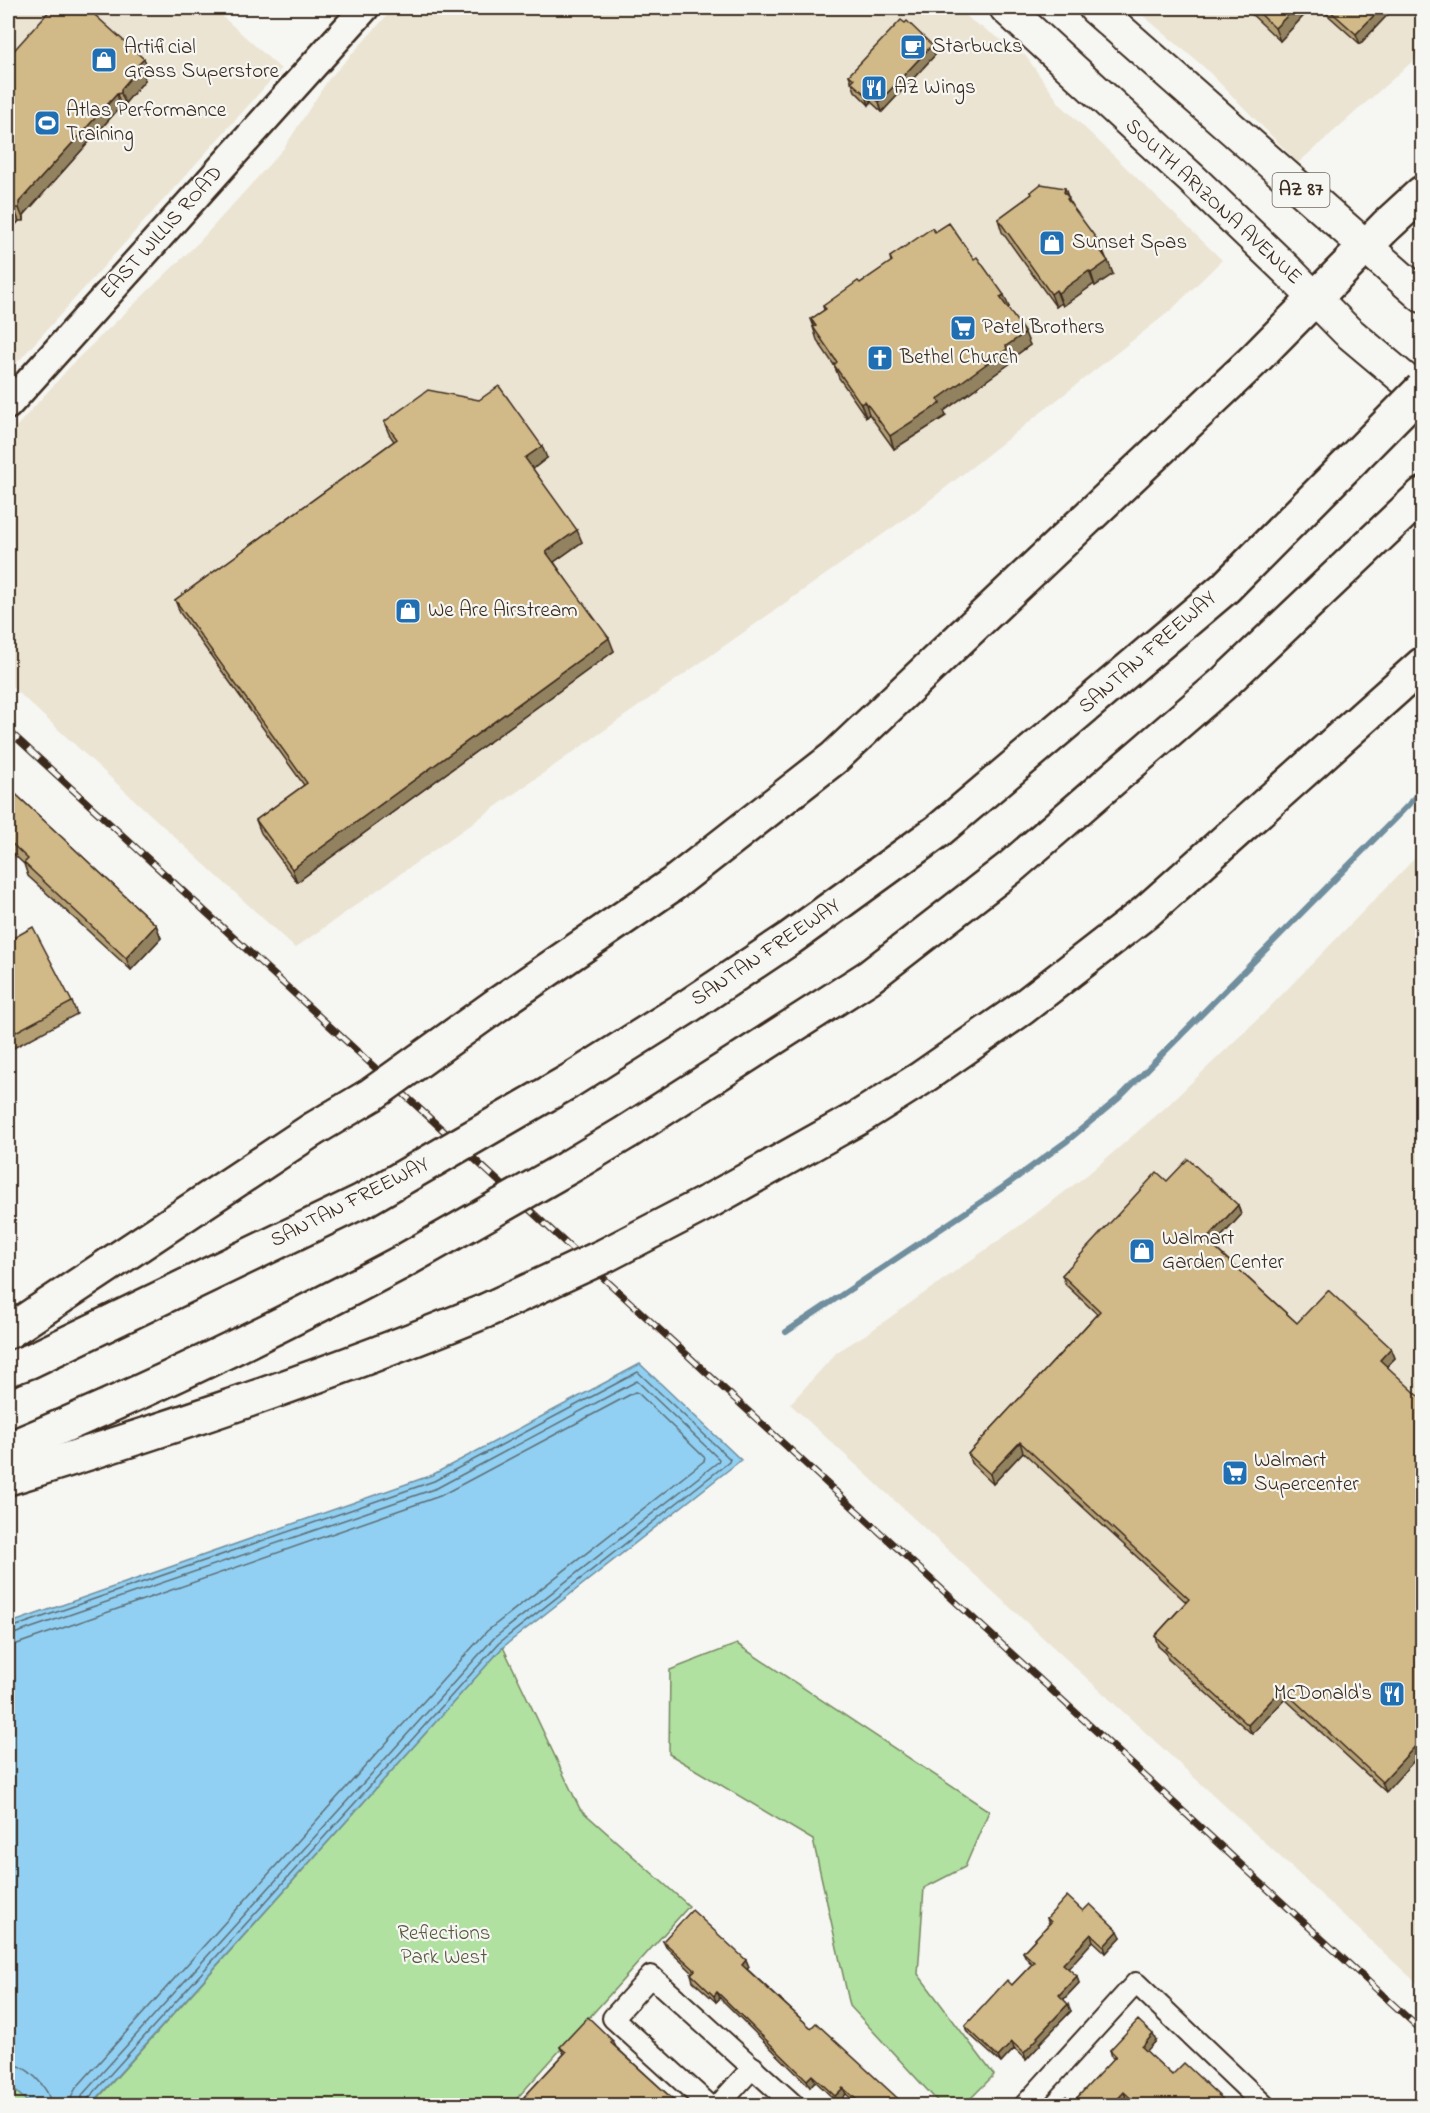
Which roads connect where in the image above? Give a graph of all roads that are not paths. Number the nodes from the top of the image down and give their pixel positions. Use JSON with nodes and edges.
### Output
{"nodes":[{"id":1,"x":365,"y":8,"type":"edge"},
{"id":2,"x":1006,"y":8,"type":"edge"},
{"id":3,"x":1095,"y":8,"type":"edge"},
{"id":4,"x":1422,"y":193,"type":"edge"},
{"id":5,"x":1365,"y":247,"type":"junction"},
{"id":6,"x":1422,"y":296,"type":"edge"},
{"id":7,"x":1315,"y":298,"type":"junction"},
{"id":8,"x":1422,"y":389,"type":"edge"},
{"id":9,"x":1422,"y":394,"type":"edge"},
{"id":10,"x":8,"y":405,"type":"edge"},
{"id":11,"x":1416,"y":502,"type":"edge"},
{"id":12,"x":1422,"y":665,"type":"edge"},
{"id":13,"x":8,"y":1332,"type":"edge"},
{"id":14,"x":8,"y":1369,"type":"edge"},
{"id":15,"x":8,"y":1449,"type":"edge"},
{"id":16,"x":8,"y":1478,"type":"edge"},
{"id":17,"x":753,"y":2067,"type":"junction"},
{"id":18,"x":710,"y":2106,"type":"edge"},
{"id":19,"x":718,"y":2106,"type":"edge"},
{"id":20,"x":795,"y":2106,"type":"edge"},
{"id":21,"x":1024,"y":2106,"type":"edge"},
{"id":22,"x":1265,"y":2106,"type":"edge"}],
"edges":[{"from":1,"to":10,"type":"street","name":"EAST WILLIS ROAD"},
{"from":2,"to":7,"type":"main road","name":"SOUTH ARIZONA AVENUE"},
{"from":3,"to":5,"type":"main road","number":"AZ 87"},
{"from":4,"to":5,"type":"highway"},
{"from":5,"to":6,"type":"main road","number":"AZ 87"},
{"from":5,"to":7,"type":"highway"},
{"from":7,"to":9,"type":"main road","name":"SOUTH ARIZONA AVENUE"},
{"from":7,"to":13,"type":"highway","bridge":true},
{"from":8,"to":14,"type":"highway","name":"SANTAN FREEWAY","bridge":true},
{"from":11,"to":15,"type":"highway","bridge":true},
{"from":12,"to":16,"type":"highway","bridge":true},
{"from":17,"to":18,"type":"street"},
{"from":17,"to":19,"type":"street"},
{"from":17,"to":20,"type":"street"},
{"from":21,"to":22,"type":"street"}]}
